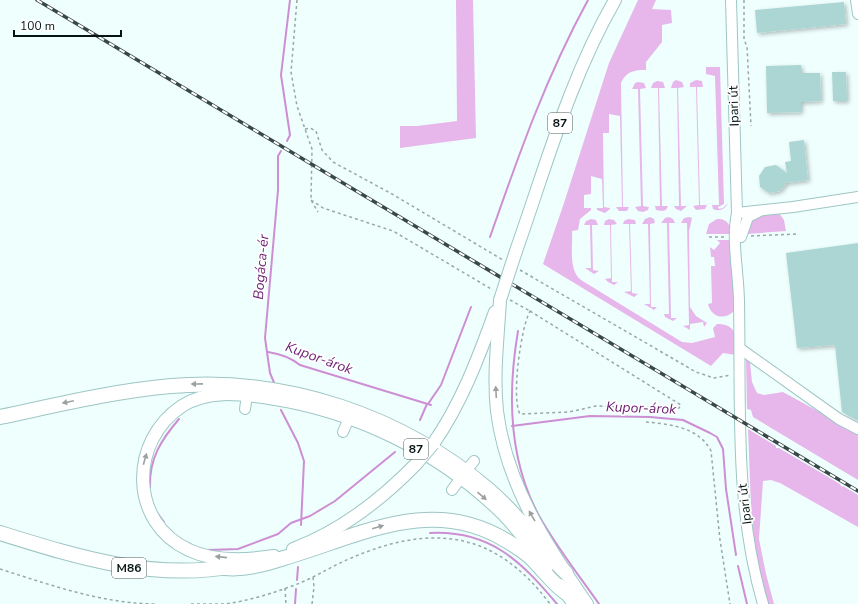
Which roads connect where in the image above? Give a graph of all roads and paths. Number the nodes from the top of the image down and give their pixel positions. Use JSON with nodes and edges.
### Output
{"nodes":[{"id":1,"x":297,"y":0,"type":"edge"},
{"id":2,"x":615,"y":0,"type":"edge"},
{"id":3,"x":731,"y":0,"type":"edge"},
{"id":4,"x":744,"y":0,"type":"edge"},
{"id":5,"x":856,"y":0,"type":"edge"},
{"id":6,"x":858,"y":14,"type":"edge"},
{"id":7,"x":751,"y":126,"type":"dead end"},
{"id":8,"x":306,"y":129,"type":"junction"},
{"id":9,"x":858,"y":197,"type":"edge"},
{"id":10,"x":311,"y":200,"type":"junction"},
{"id":11,"x":760,"y":211,"type":"junction"},
{"id":12,"x":318,"y":212,"type":"dead end"},
{"id":13,"x":737,"y":213,"type":"junction"},
{"id":14,"x":796,"y":234,"type":"dead end"},
{"id":15,"x":740,"y":236,"type":"junction"},
{"id":16,"x":709,"y":237,"type":"dead end"},
{"id":17,"x":502,"y":260,"type":"dead end"},
{"id":18,"x":519,"y":270,"type":"dead end"},
{"id":19,"x":739,"y":287,"type":"junction"},
{"id":20,"x":492,"y":290,"type":"dead end"},
{"id":21,"x":505,"y":299,"type":"junction"},
{"id":22,"x":530,"y":311,"type":"junction"},
{"id":23,"x":497,"y":313,"type":"junction"},
{"id":24,"x":740,"y":320,"type":"junction"},
{"id":25,"x":742,"y":350,"type":"junction"},
{"id":26,"x":739,"y":374,"type":"junction"},
{"id":27,"x":248,"y":395,"type":"junction"},
{"id":28,"x":245,"y":409,"type":"dead end"},
{"id":29,"x":0,"y":417,"type":"edge"},
{"id":30,"x":349,"y":418,"type":"junction"},
{"id":31,"x":646,"y":422,"type":"dead end"},
{"id":32,"x":858,"y":429,"type":"edge"},
{"id":33,"x":343,"y":432,"type":"dead end"},
{"id":34,"x":466,"y":471,"type":"junction"},
{"id":35,"x":452,"y":490,"type":"dead end"},
{"id":36,"x":748,"y":530,"type":"junction"},
{"id":37,"x":0,"y":533,"type":"edge"},
{"id":38,"x":276,"y":555,"type":"junction"},
{"id":39,"x":225,"y":568,"type":"junction"},
{"id":40,"x":0,"y":569,"type":"edge"},
{"id":41,"x":566,"y":573,"type":"junction"},
{"id":42,"x":313,"y":577,"type":"junction"},
{"id":43,"x":285,"y":588,"type":"junction"},
{"id":44,"x":570,"y":598,"type":"edge"},
{"id":45,"x":157,"y":604,"type":"edge"},
{"id":46,"x":191,"y":604,"type":"edge"},
{"id":47,"x":286,"y":604,"type":"edge"},
{"id":48,"x":312,"y":604,"type":"edge"},
{"id":49,"x":550,"y":604,"type":"edge"},
{"id":50,"x":587,"y":604,"type":"edge"},
{"id":51,"x":730,"y":604,"type":"edge"},
{"id":52,"x":763,"y":604,"type":"edge"}],
"edges":[{"from":1,"to":8,"type":"path"},
{"from":2,"to":21,"type":"main road","number":"87","bridge":true},
{"from":3,"to":13,"type":"street","name":"Ipari út"},
{"from":4,"to":7,"type":"path"},
{"from":5,"to":6,"type":"street"},
{"from":8,"to":10,"type":"path"},
{"from":8,"to":17,"type":"path"},
{"from":9,"to":11,"type":"street"},
{"from":10,"to":12,"type":"path"},
{"from":10,"to":20,"type":"path"},
{"from":11,"to":13,"type":"street"},
{"from":11,"to":15,"type":"street"},
{"from":13,"to":15,"type":"street","name":"Ipari út"},
{"from":13,"to":19,"type":"street","name":"Ipari út"},
{"from":14,"to":15,"type":"path"},
{"from":15,"to":16,"type":"path"},
{"from":15,"to":19,"type":"street","name":"Ipari út"},
{"from":18,"to":26,"type":"path"},
{"from":19,"to":24,"type":"street","name":"Ipari út"},
{"from":21,"to":22,"type":"path"},
{"from":21,"to":23,"type":"main road","number":"87"},
{"from":22,"to":22,"type":"path"},
{"from":23,"to":38,"type":"main road","number":"87","bridge":true},
{"from":41,"to":23,"type":"main road","number":"87","one_way":true},
{"from":24,"to":25,"type":"street","name":"Ipari út"},
{"from":24,"to":26,"type":"street","name":"Ipari út"},
{"from":25,"to":32,"type":"street"},
{"from":25,"to":36,"type":"street","name":"Ipari út"},
{"from":26,"to":36,"type":"street","name":"Ipari út"},
{"from":27,"to":28,"type":"street"},
{"from":27,"to":30,"type":"main road","number":"87"},
{"from":38,"to":27,"type":"main road","number":"87","one_way":true},
{"from":34,"to":29,"type":"highway","one_way":true},
{"from":30,"to":33,"type":"street"},
{"from":30,"to":34,"type":"main road","number":"87"},
{"from":31,"to":51,"type":"path"},
{"from":34,"to":35,"type":"street"},
{"from":34,"to":41,"type":"highway"},
{"from":34,"to":44,"type":"main road","number":"87","one_way":true},
{"from":36,"to":52,"type":"street"},
{"from":37,"to":39,"type":"highway","number":"M86"},
{"from":38,"to":39,"type":"highway","number":"M86"},
{"from":39,"to":44,"type":"highway","one_way":true},
{"from":40,"to":45,"type":"path"},
{"from":41,"to":50,"type":"main road","number":"87"},
{"from":42,"to":43,"type":"path"},
{"from":42,"to":48,"type":"path"},
{"from":42,"to":49,"type":"path"},
{"from":43,"to":46,"type":"path"},
{"from":43,"to":47,"type":"path"}]}
